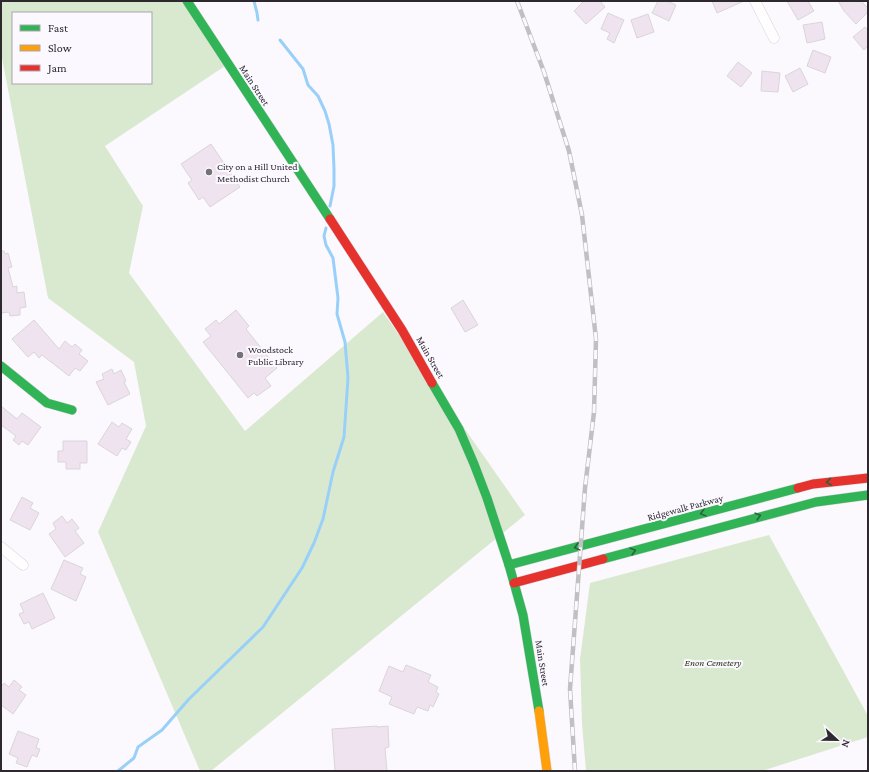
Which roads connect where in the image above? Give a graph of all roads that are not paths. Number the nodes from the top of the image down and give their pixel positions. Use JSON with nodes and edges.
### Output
{"nodes":[{"id":1,"x":187,"y":1,"type":"edge"},
{"id":2,"x":755,"y":1,"type":"edge"},
{"id":3,"x":774,"y":38,"type":"dead end"},
{"id":4,"x":1,"y":366,"type":"edge"},
{"id":5,"x":72,"y":410,"type":"dead end"},
{"id":6,"x":868,"y":478,"type":"edge"},
{"id":7,"x":868,"y":495,"type":"edge"},
{"id":8,"x":1,"y":547,"type":"edge"},
{"id":9,"x":24,"y":565,"type":"dead end"},
{"id":10,"x":509,"y":565,"type":"junction"},
{"id":11,"x":514,"y":583,"type":"junction"},
{"id":12,"x":546,"y":771,"type":"edge"}],
"edges":[{"from":1,"to":10,"type":"main road","name":"Main Street"},
{"from":2,"to":3,"type":"street"},
{"from":4,"to":5,"type":"main road"},
{"from":6,"to":10,"type":"main road","name":"Ridgewalk Parkway","one_way":true},
{"from":11,"to":7,"type":"main road","one_way":true},
{"from":8,"to":9,"type":"street"},
{"from":10,"to":11,"type":"main road","name":"Main Street"},
{"from":11,"to":12,"type":"main road","name":"Main Street"}]}
